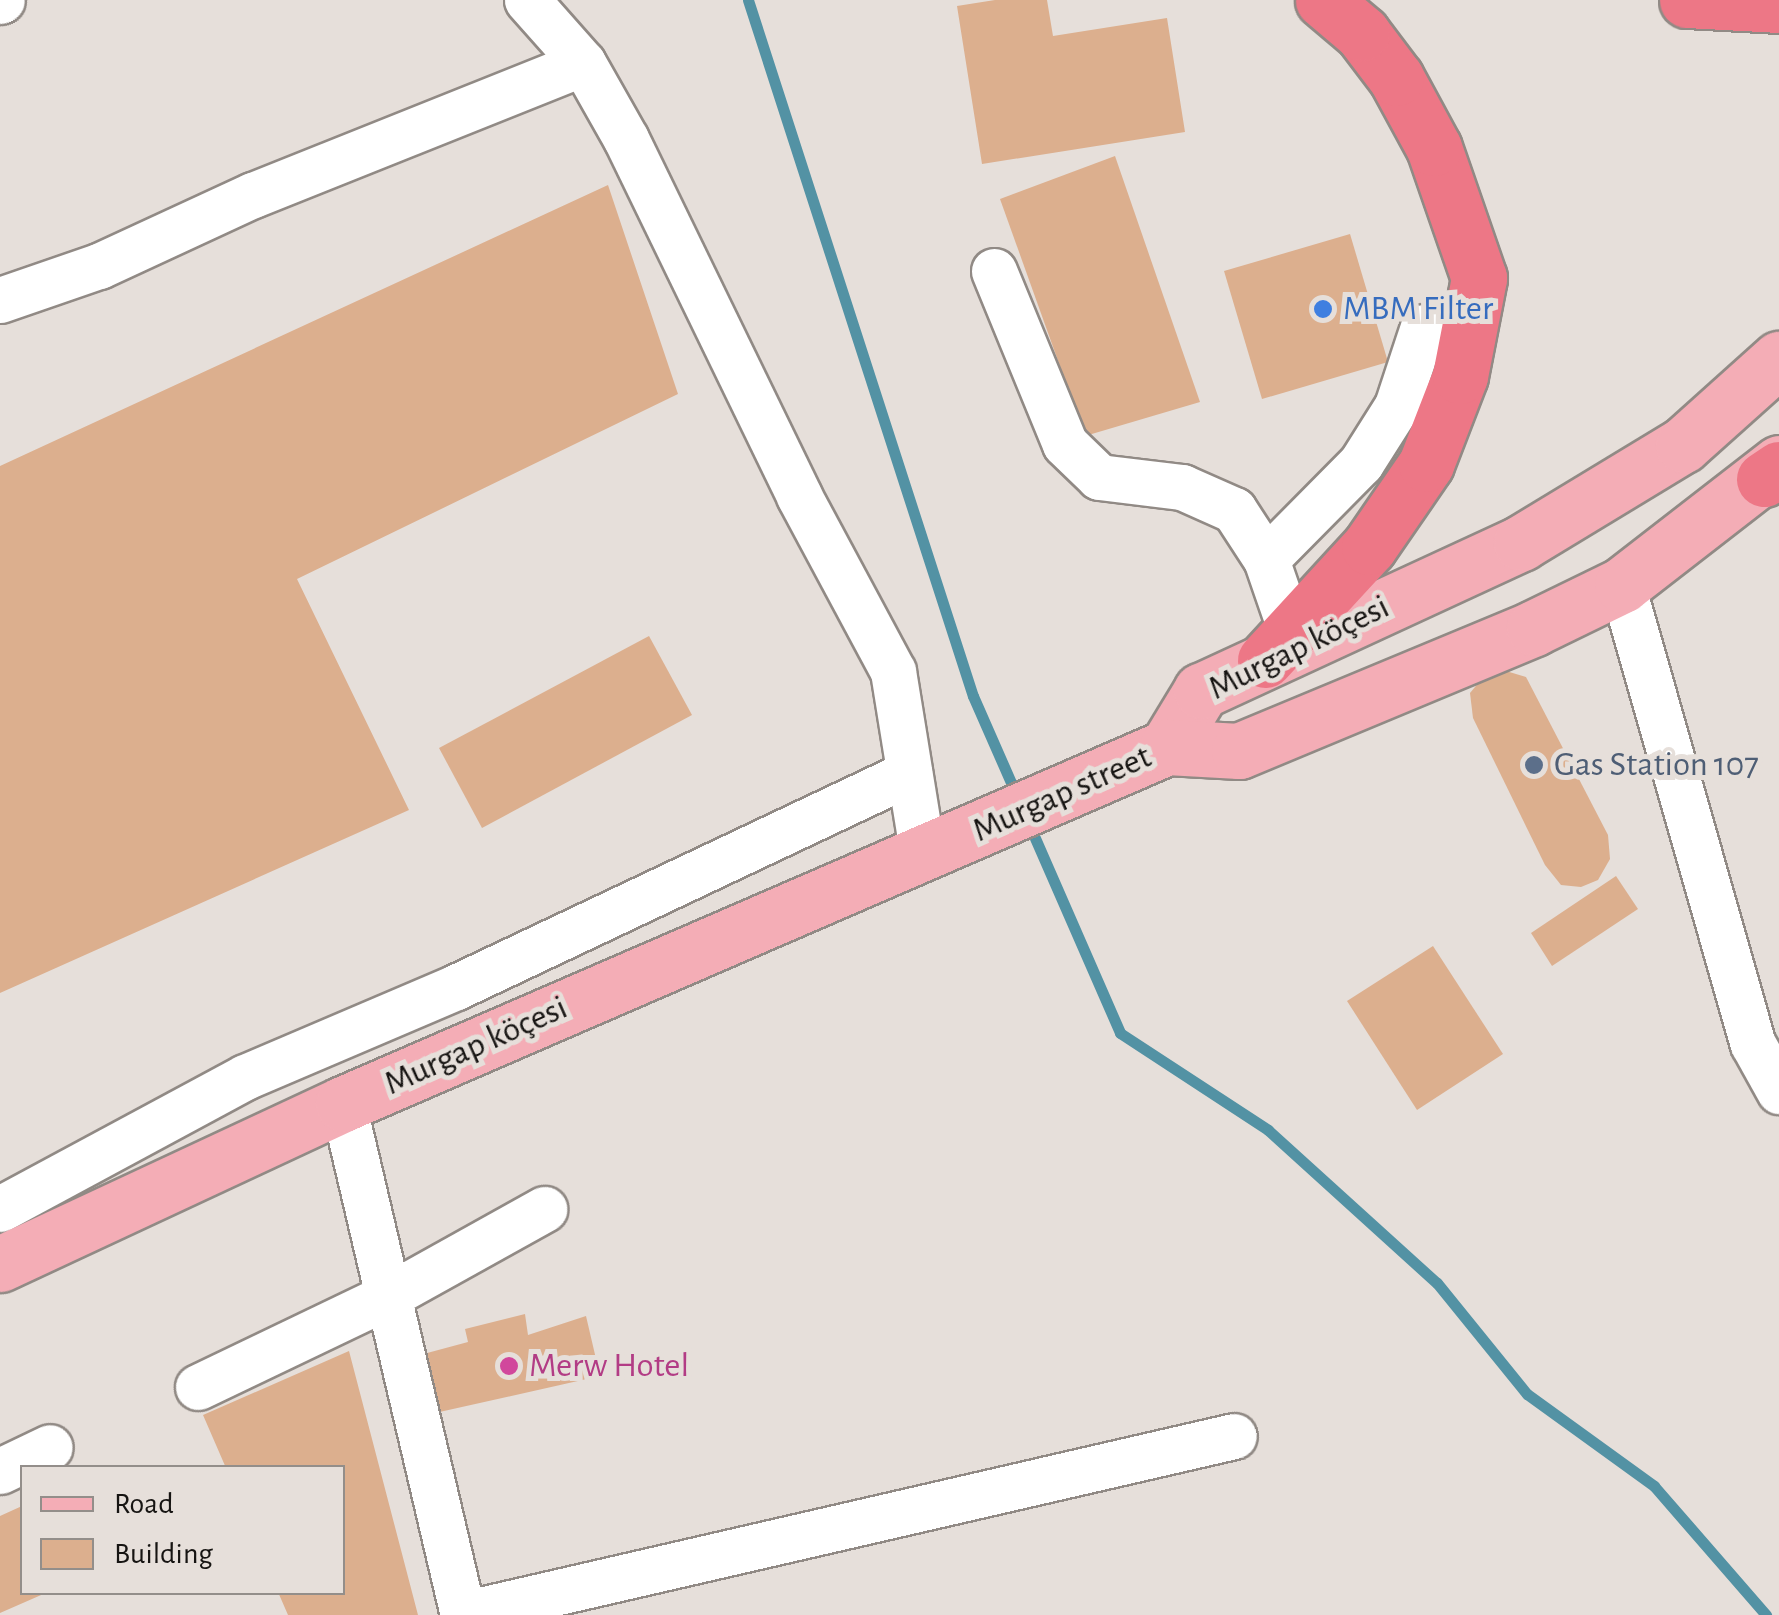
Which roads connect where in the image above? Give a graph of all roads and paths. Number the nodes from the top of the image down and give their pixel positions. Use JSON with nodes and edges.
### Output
{"nodes":[{"id":1,"x":527,"y":0,"type":"edge"},
{"id":2,"x":1323,"y":0,"type":"edge"},
{"id":3,"x":1687,"y":0,"type":"edge"},
{"id":4,"x":1779,"y":6,"type":"edge"},
{"id":5,"x":582,"y":63,"type":"junction"},
{"id":6,"x":994,"y":271,"type":"dead end"},
{"id":7,"x":0,"y":300,"type":"edge"},
{"id":8,"x":1423,"y":327,"type":"dead end"},
{"id":9,"x":1779,"y":359,"type":"edge"},
{"id":10,"x":1774,"y":470,"type":"edge"},
{"id":11,"x":1266,"y":559,"type":"junction"},
{"id":12,"x":1622,"y":585,"type":"junction"},
{"id":13,"x":1284,"y":646,"type":"junction"},
{"id":14,"x":1166,"y":747,"type":"junction"},
{"id":15,"x":910,"y":773,"type":"junction"},
{"id":16,"x":940,"y":845,"type":"junction"},
{"id":17,"x":1779,"y":1092,"type":"edge"},
{"id":18,"x":343,"y":1104,"type":"junction"},
{"id":19,"x":0,"y":1209,"type":"edge"},
{"id":20,"x":544,"y":1210,"type":"dead end"},
{"id":21,"x":0,"y":1264,"type":"edge"},
{"id":22,"x":388,"y":1296,"type":"junction"},
{"id":23,"x":198,"y":1388,"type":"dead end"},
{"id":24,"x":1234,"y":1436,"type":"dead end"},
{"id":25,"x":50,"y":1447,"type":"dead end"},
{"id":26,"x":0,"y":1471,"type":"edge"},
{"id":27,"x":463,"y":1614,"type":"edge"}],
"edges":[{"from":1,"to":5,"type":"street"},
{"from":2,"to":13,"type":"highway"},
{"from":3,"to":4,"type":"highway"},
{"from":5,"to":7,"type":"street"},
{"from":5,"to":15,"type":"street"},
{"from":6,"to":11,"type":"street"},
{"from":8,"to":11,"type":"street"},
{"from":9,"to":13,"type":"main road","name":"Murgap köçesi"},
{"from":10,"to":12,"type":"main road","name":"Murgap köçesi"},
{"from":11,"to":13,"type":"street"},
{"from":12,"to":14,"type":"main road","name":"Murgap köçesi"},
{"from":12,"to":17,"type":"street"},
{"from":13,"to":14,"type":"main road","name":"Murgap köçesi"},
{"from":14,"to":16,"type":"main road","name":"Murgap street"},
{"from":15,"to":16,"type":"street"},
{"from":15,"to":19,"type":"street"},
{"from":16,"to":18,"type":"main road","name":"Murgap köçesi"},
{"from":18,"to":21,"type":"main road","name":"Murgap köçesi"},
{"from":18,"to":22,"type":"street"},
{"from":20,"to":22,"type":"street"},
{"from":22,"to":23,"type":"street"},
{"from":22,"to":27,"type":"street"},
{"from":24,"to":27,"type":"street"},
{"from":25,"to":26,"type":"street"}]}
